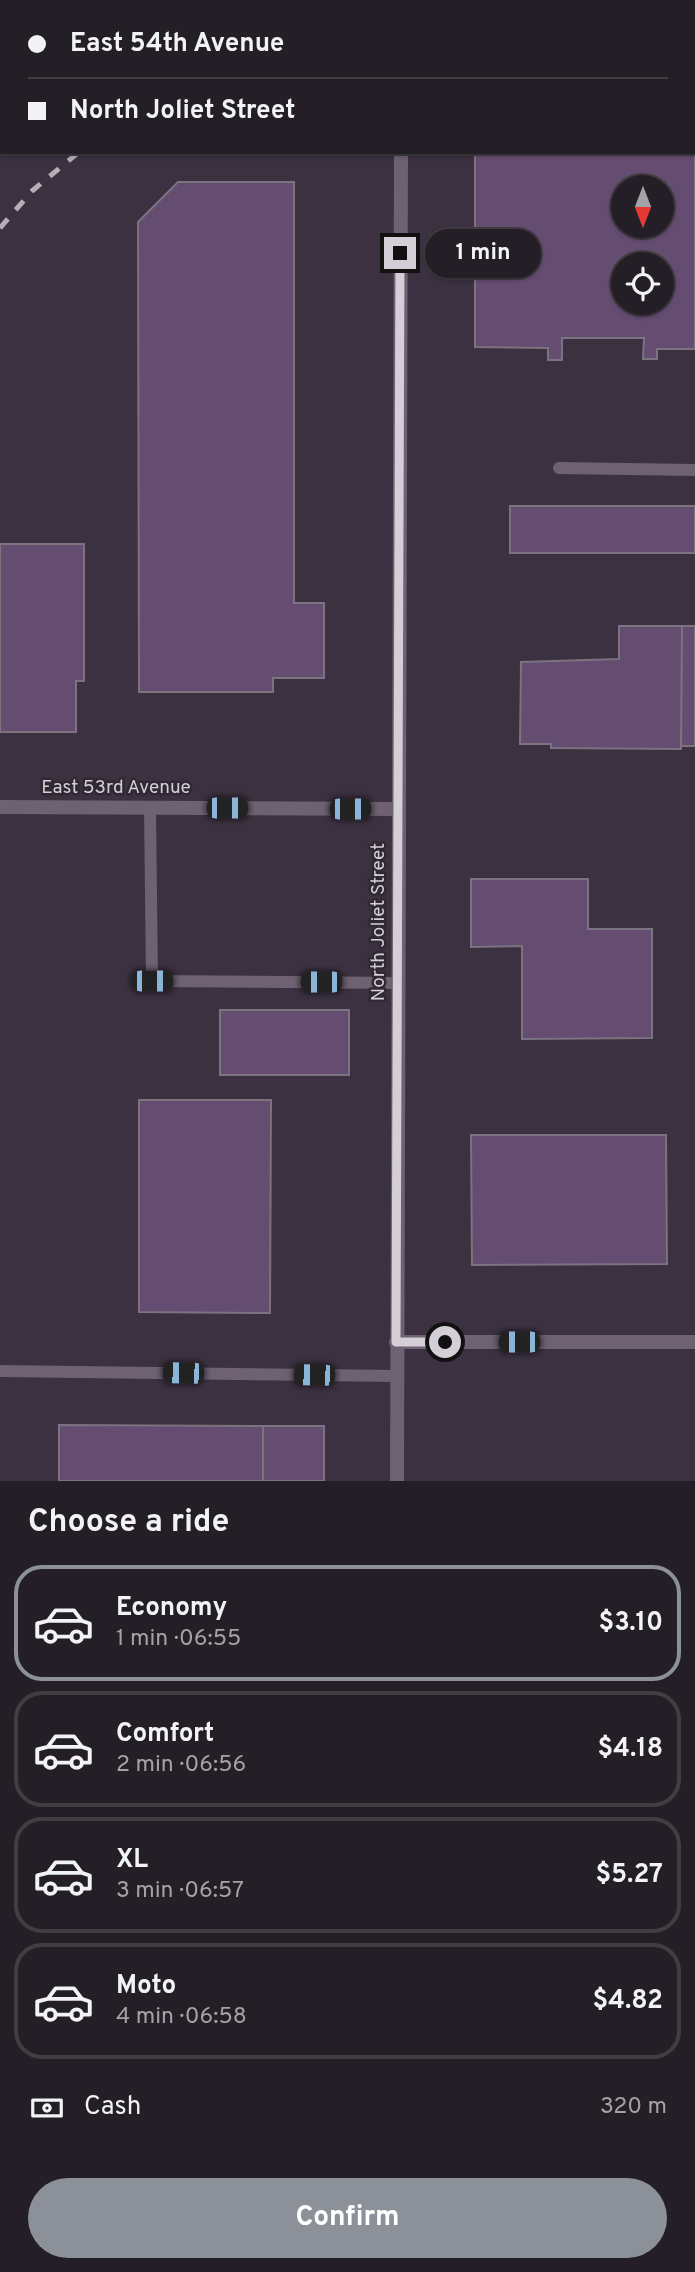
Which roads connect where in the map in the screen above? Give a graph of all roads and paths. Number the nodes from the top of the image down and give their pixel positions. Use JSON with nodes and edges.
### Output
{"nodes":[{"id":1,"x":401,"y":154,"type":"edge"},
{"id":2,"x":559,"y":468,"type":"dead end"},
{"id":3,"x":695,"y":470,"type":"edge"},
{"id":4,"x":0,"y":807,"type":"edge"},
{"id":5,"x":150,"y":808,"type":"junction"},
{"id":6,"x":399,"y":809,"type":"junction"},
{"id":7,"x":398,"y":983,"type":"junction"},
{"id":8,"x":396,"y":1342,"type":"junction"},
{"id":9,"x":695,"y":1342,"type":"edge"},
{"id":10,"x":0,"y":1371,"type":"edge"},
{"id":11,"x":396,"y":1376,"type":"junction"},
{"id":12,"x":397,"y":1481,"type":"edge"}],
"edges":[{"from":1,"to":6,"type":"street","name":"North Joliet Street"},
{"from":2,"to":3,"type":"lane"},
{"from":4,"to":5,"type":"street","name":"East 53rd Avenue"},
{"from":5,"to":6,"type":"street","name":"East 53rd Avenue"},
{"from":5,"to":7,"type":"lane"},
{"from":6,"to":7,"type":"street","name":"North Joliet Street"},
{"from":7,"to":8,"type":"street","name":"North Joliet Street"},
{"from":8,"to":9,"type":"street"},
{"from":8,"to":11,"type":"street","name":"North Joliet Street"},
{"from":10,"to":11,"type":"lane"},
{"from":11,"to":12,"type":"street","name":"North Joliet Street"}]}
